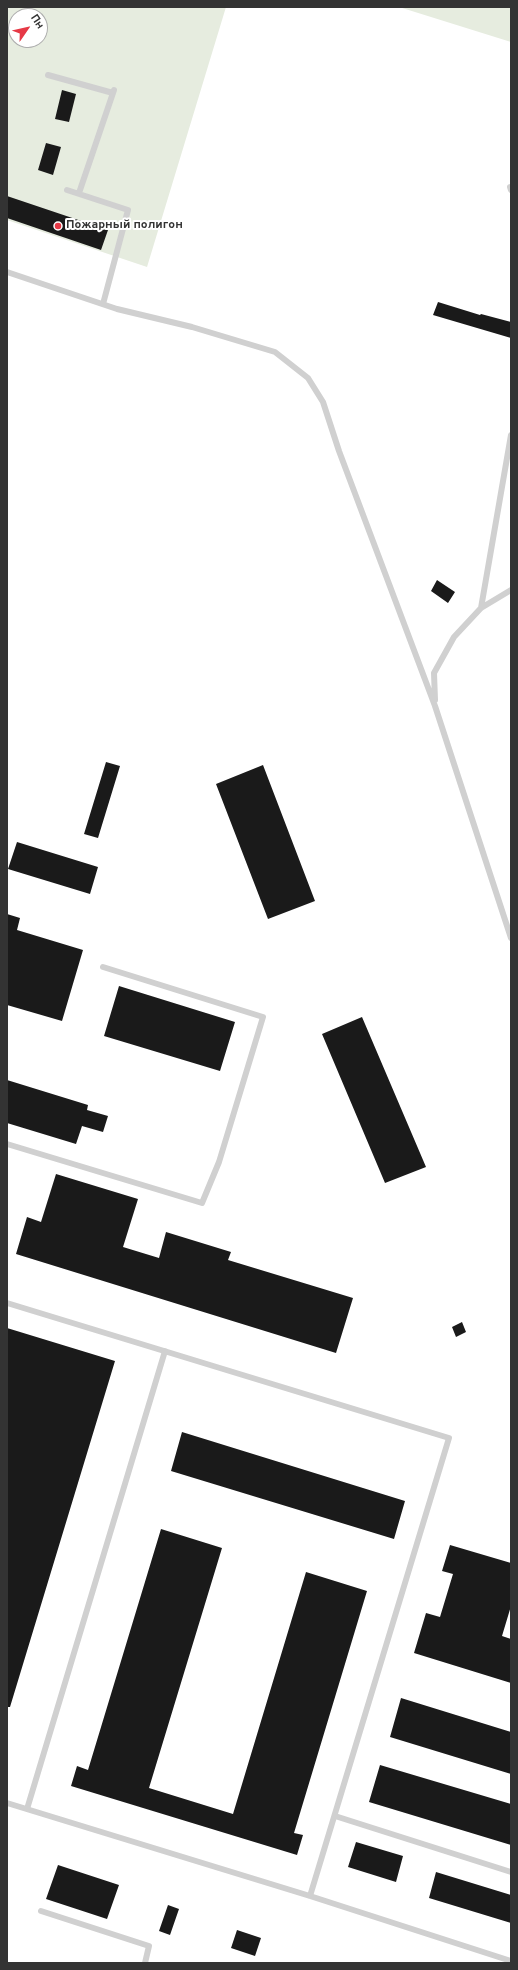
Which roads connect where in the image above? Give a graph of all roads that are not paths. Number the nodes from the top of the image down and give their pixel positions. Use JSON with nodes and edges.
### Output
{"nodes":[{"id":1,"x":48,"y":75,"type":"dead end"},
{"id":2,"x":68,"y":190,"type":"dead end"},
{"id":3,"x":79,"y":193,"type":"junction"},
{"id":4,"x":8,"y":274,"type":"edge"},
{"id":5,"x":103,"y":304,"type":"junction"},
{"id":6,"x":511,"y":435,"type":"edge"},
{"id":7,"x":511,"y":590,"type":"edge"},
{"id":8,"x":481,"y":608,"type":"junction"},
{"id":9,"x":435,"y":706,"type":"junction"},
{"id":10,"x":511,"y":938,"type":"edge"},
{"id":11,"x":103,"y":967,"type":"dead end"},
{"id":12,"x":7,"y":1144,"type":"edge"},
{"id":13,"x":7,"y":1303,"type":"edge"},
{"id":14,"x":166,"y":1351,"type":"junction"},
{"id":15,"x":7,"y":1803,"type":"edge"},
{"id":16,"x":27,"y":1809,"type":"junction"},
{"id":17,"x":335,"y":1816,"type":"junction"},
{"id":18,"x":511,"y":1872,"type":"edge"},
{"id":19,"x":310,"y":1896,"type":"junction"},
{"id":20,"x":41,"y":1910,"type":"dead end"},
{"id":21,"x":511,"y":1961,"type":"edge"},
{"id":22,"x":145,"y":1963,"type":"edge"}],
"edges":[{"from":1,"to":3,"type":"lane"},
{"from":2,"to":3,"type":"lane"},
{"from":3,"to":5,"type":"lane"},
{"from":4,"to":5,"type":"lane"},
{"from":5,"to":9,"type":"lane"},
{"from":6,"to":8,"type":"lane"},
{"from":7,"to":8,"type":"lane"},
{"from":8,"to":9,"type":"lane"},
{"from":9,"to":10,"type":"lane"},
{"from":11,"to":12,"type":"lane"},
{"from":13,"to":14,"type":"lane"},
{"from":14,"to":16,"type":"lane"},
{"from":14,"to":17,"type":"lane"},
{"from":15,"to":16,"type":"lane"},
{"from":16,"to":19,"type":"lane"},
{"from":17,"to":18,"type":"lane"},
{"from":17,"to":19,"type":"lane"},
{"from":19,"to":21,"type":"lane"},
{"from":20,"to":22,"type":"lane"}]}
